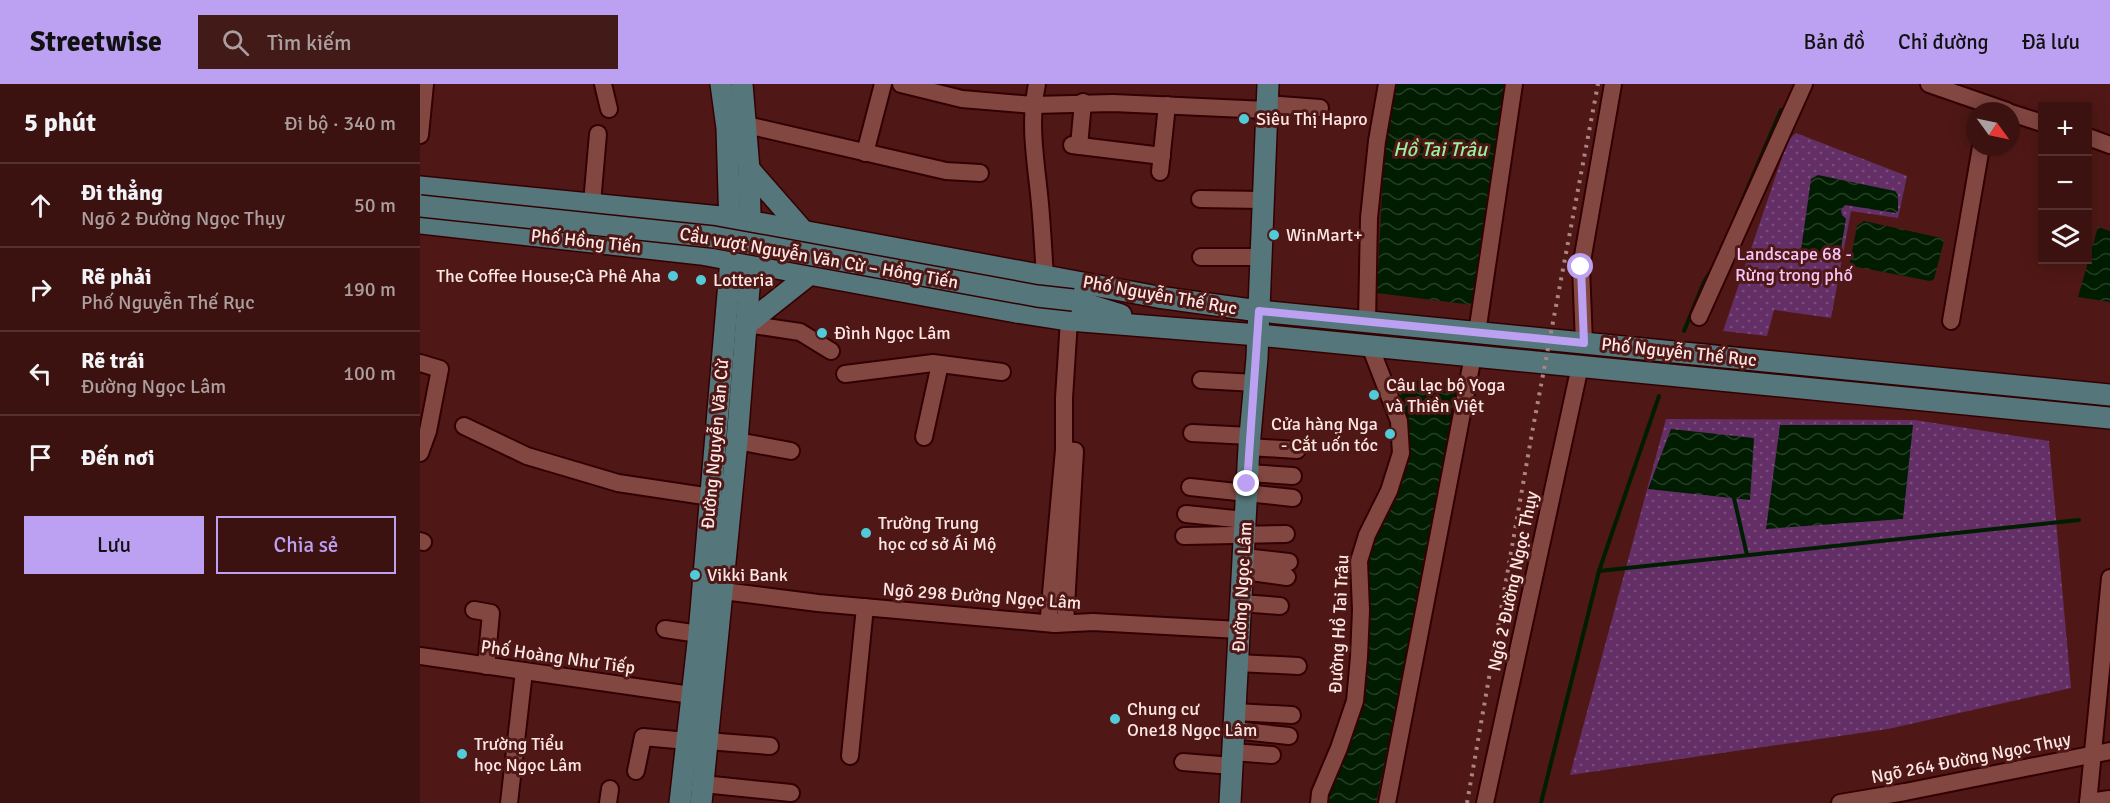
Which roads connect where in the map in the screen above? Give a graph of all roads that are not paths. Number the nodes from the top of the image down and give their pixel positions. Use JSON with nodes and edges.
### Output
{"nodes":[{"id":1,"x":425,"y":84,"type":"edge"},
{"id":2,"x":603,"y":84,"type":"edge"},
{"id":3,"x":721,"y":84,"type":"edge"},
{"id":4,"x":742,"y":84,"type":"edge"},
{"id":5,"x":883,"y":84,"type":"edge"},
{"id":6,"x":901,"y":84,"type":"edge"},
{"id":7,"x":1037,"y":84,"type":"edge"},
{"id":8,"x":1387,"y":84,"type":"edge"},
{"id":9,"x":1514,"y":84,"type":"edge"},
{"id":10,"x":1613,"y":84,"type":"edge"},
{"id":11,"x":1804,"y":84,"type":"edge"},
{"id":12,"x":1929,"y":84,"type":"edge"},
{"id":13,"x":1268,"y":99,"type":"edge"},
{"id":14,"x":1083,"y":102,"type":"junction"},
{"id":15,"x":1973,"y":102,"type":"edge"},
{"id":16,"x":1032,"y":105,"type":"junction"},
{"id":17,"x":1167,"y":105,"type":"junction"},
{"id":18,"x":1320,"y":108,"type":"dead end"},
{"id":19,"x":609,"y":109,"type":"dead end"},
{"id":20,"x":2020,"y":115,"type":"edge"},
{"id":21,"x":2038,"y":121,"type":"edge"},
{"id":22,"x":747,"y":125,"type":"junction"},
{"id":23,"x":598,"y":134,"type":"dead end"},
{"id":24,"x":420,"y":135,"type":"edge"},
{"id":25,"x":2092,"y":138,"type":"edge"},
{"id":26,"x":2110,"y":145,"type":"edge"},
{"id":27,"x":865,"y":153,"type":"junction"},
{"id":28,"x":1979,"y":156,"type":"edge"},
{"id":29,"x":749,"y":169,"type":"junction"},
{"id":30,"x":980,"y":173,"type":"dead end"},
{"id":31,"x":420,"y":187,"type":"edge"},
{"id":32,"x":1200,"y":199,"type":"dead end"},
{"id":33,"x":1262,"y":200,"type":"junction"},
{"id":34,"x":592,"y":203,"type":"junction"},
{"id":35,"x":420,"y":206,"type":"edge"},
{"id":36,"x":741,"y":220,"type":"junction"},
{"id":37,"x":420,"y":223,"type":"edge"},
{"id":38,"x":804,"y":232,"type":"junction"},
{"id":39,"x":1201,"y":256,"type":"dead end"},
{"id":40,"x":1261,"y":257,"type":"junction"},
{"id":41,"x":741,"y":261,"type":"junction"},
{"id":42,"x":810,"y":274,"type":"junction"},
{"id":43,"x":1045,"y":276,"type":"junction"},
{"id":44,"x":1158,"y":297,"type":"junction"},
{"id":45,"x":1071,"y":310,"type":"junction"},
{"id":46,"x":1259,"y":311,"type":"junction"},
{"id":47,"x":1699,"y":317,"type":"dead end"},
{"id":48,"x":1951,"y":321,"type":"dead end"},
{"id":49,"x":1367,"y":322,"type":"junction"},
{"id":50,"x":747,"y":324,"type":"junction"},
{"id":51,"x":1477,"y":333,"type":"junction"},
{"id":52,"x":1258,"y":335,"type":"junction"},
{"id":53,"x":1584,"y":343,"type":"junction"},
{"id":54,"x":1370,"y":346,"type":"junction"},
{"id":55,"x":831,"y":351,"type":"dead end"},
{"id":56,"x":1473,"y":356,"type":"junction"},
{"id":57,"x":420,"y":363,"type":"edge"},
{"id":58,"x":940,"y":364,"type":"junction"},
{"id":59,"x":1580,"y":366,"type":"junction"},
{"id":60,"x":1002,"y":372,"type":"dead end"},
{"id":61,"x":845,"y":374,"type":"dead end"},
{"id":62,"x":1201,"y":380,"type":"dead end"},
{"id":63,"x":1255,"y":383,"type":"junction"},
{"id":64,"x":2109,"y":395,"type":"edge"},
{"id":65,"x":2109,"y":419,"type":"edge"},
{"id":66,"x":464,"y":426,"type":"dead end"},
{"id":67,"x":1192,"y":433,"type":"dead end"},
{"id":68,"x":924,"y":436,"type":"dead end"},
{"id":69,"x":737,"y":441,"type":"junction"},
{"id":70,"x":1250,"y":442,"type":"junction"},
{"id":71,"x":1298,"y":450,"type":"dead end"},
{"id":72,"x":791,"y":451,"type":"dead end"},
{"id":73,"x":420,"y":453,"type":"edge"},
{"id":74,"x":1293,"y":476,"type":"dead end"},
{"id":75,"x":1247,"y":483,"type":"junction"},
{"id":76,"x":1190,"y":487,"type":"dead end"},
{"id":77,"x":711,"y":497,"type":"junction"},
{"id":78,"x":1293,"y":498,"type":"dead end"},
{"id":79,"x":1186,"y":514,"type":"dead end"},
{"id":80,"x":1245,"y":527,"type":"junction"},
{"id":81,"x":1286,"y":534,"type":"dead end"},
{"id":82,"x":1184,"y":536,"type":"dead end"},
{"id":83,"x":1243,"y":564,"type":"junction"},
{"id":84,"x":1288,"y":569,"type":"dead end"},
{"id":85,"x":2110,"y":579,"type":"edge"},
{"id":86,"x":723,"y":591,"type":"junction"},
{"id":87,"x":2109,"y":600,"type":"edge"},
{"id":88,"x":1241,"y":603,"type":"junction"},
{"id":89,"x":1280,"y":606,"type":"dead end"},
{"id":90,"x":865,"y":607,"type":"junction"},
{"id":91,"x":474,"y":610,"type":"dead end"},
{"id":92,"x":1060,"y":623,"type":"junction"},
{"id":93,"x":665,"y":629,"type":"dead end"},
{"id":94,"x":1239,"y":630,"type":"junction"},
{"id":95,"x":699,"y":634,"type":"junction"},
{"id":96,"x":420,"y":656,"type":"edge"},
{"id":97,"x":1238,"y":663,"type":"junction"},
{"id":98,"x":486,"y":666,"type":"junction"},
{"id":99,"x":1298,"y":666,"type":"dead end"},
{"id":100,"x":524,"y":670,"type":"junction"},
{"id":101,"x":691,"y":695,"type":"junction"},
{"id":102,"x":1292,"y":715,"type":"dead end"},
{"id":103,"x":1234,"y":721,"type":"junction"},
{"id":104,"x":1289,"y":736,"type":"dead end"},
{"id":105,"x":697,"y":741,"type":"junction"},
{"id":106,"x":771,"y":746,"type":"dead end"},
{"id":107,"x":2110,"y":751,"type":"edge"},
{"id":108,"x":2093,"y":754,"type":"junction"},
{"id":109,"x":1272,"y":755,"type":"dead end"},
{"id":110,"x":850,"y":756,"type":"dead end"},
{"id":111,"x":1232,"y":759,"type":"junction"},
{"id":112,"x":1183,"y":762,"type":"dead end"},
{"id":113,"x":636,"y":771,"type":"dead end"},
{"id":114,"x":702,"y":793,"type":"edge"},
{"id":115,"x":791,"y":793,"type":"dead end"},
{"id":116,"x":2110,"y":799,"type":"edge"},
{"id":117,"x":2088,"y":802,"type":"edge"},
{"id":118,"x":509,"y":803,"type":"edge"},
{"id":119,"x":680,"y":803,"type":"edge"},
{"id":120,"x":1230,"y":803,"type":"edge"},
{"id":121,"x":1319,"y":803,"type":"edge"},
{"id":122,"x":1387,"y":803,"type":"edge"},
{"id":123,"x":1485,"y":803,"type":"edge"},
{"id":124,"x":1840,"y":803,"type":"edge"}],
"edges":[{"from":1,"to":24,"type":"street"},
{"from":2,"to":19,"type":"street"},
{"from":3,"to":36,"type":"main road","name":"Đường Nguyễn Văn Cừ"},
{"from":4,"to":22,"type":"main road","name":"Đường Nguyễn Văn Cừ"},
{"from":5,"to":27,"type":"street"},
{"from":6,"to":16,"type":"street"},
{"from":7,"to":16,"type":"street"},
{"from":8,"to":49,"type":"street"},
{"from":9,"to":51,"type":"street"},
{"from":10,"to":53,"type":"street"},
{"from":11,"to":47,"type":"street"},
{"from":12,"to":15,"type":"street"},
{"from":13,"to":17,"type":"street"},
{"from":13,"to":18,"type":"street"},
{"from":13,"to":33,"type":"main road","name":"Đường Ngọc Lâm"},
{"from":14,"to":16,"type":"street"},
{"from":14,"to":17,"type":"street"},
{"from":14,"to":17,"type":"street"},
{"from":16,"to":43,"type":"street"},
{"from":20,"to":21,"type":"street"},
{"from":22,"to":27,"type":"street"},
{"from":22,"to":29,"type":"main road","name":"Đường Nguyễn Văn Cừ"},
{"from":23,"to":34,"type":"street"},
{"from":25,"to":26,"type":"street"},
{"from":27,"to":30,"type":"street"},
{"from":28,"to":48,"type":"street"},
{"from":29,"to":36,"type":"main road","name":"Đường Nguyễn Văn Cừ"},
{"from":29,"to":38,"type":"main road"},
{"from":31,"to":34,"type":"main road","name":"Phố Hồng Tiến"},
{"from":32,"to":33,"type":"street"},
{"from":33,"to":40,"type":"main road","name":"Đường Ngọc Lâm"},
{"from":34,"to":36,"type":"main road","name":"Phố Hồng Tiến"},
{"from":35,"to":45,"type":"main road","name":"Cầu vượt Nguyễn Văn Cừ – Hồng Tiến","bridge":true},
{"from":36,"to":38,"type":"main road","name":"Phố Nguyễn Thế Rục"},
{"from":36,"to":41,"type":"main road","name":"Đường Nguyễn Văn Cừ"},
{"from":37,"to":41,"type":"main road","name":"Phố Hồng Tiến"},
{"from":38,"to":43,"type":"main road","name":"Phố Nguyễn Thế Rục"},
{"from":39,"to":40,"type":"street"},
{"from":40,"to":46,"type":"main road","name":"Đường Ngọc Lâm"},
{"from":41,"to":42,"type":"main road"},
{"from":41,"to":50,"type":"main road","name":"Đường Nguyễn Văn Cừ"},
{"from":41,"to":77,"type":"main road","name":"Đường Nguyễn Văn Cừ"},
{"from":42,"to":45,"type":"main road"},
{"from":42,"to":50,"type":"main road"},
{"from":43,"to":44,"type":"main road","name":"Phố Nguyễn Thế Rục"},
{"from":44,"to":45,"type":"main road"},
{"from":44,"to":46,"type":"main road","name":"Phố Nguyễn Thế Rục"},
{"from":45,"to":52,"type":"main road","name":"Phố Nguyễn Thế Rục"},
{"from":45,"to":92,"type":"street"},
{"from":46,"to":49,"type":"main road","name":"Phố Nguyễn Thế Rục"},
{"from":46,"to":52,"type":"main road","name":"Đường Ngọc Lâm"},
{"from":49,"to":51,"type":"main road","name":"Phố Nguyễn Thế Rục"},
{"from":50,"to":55,"type":"street"},
{"from":50,"to":69,"type":"main road","name":"Đường Nguyễn Văn Cừ"},
{"from":51,"to":53,"type":"main road","name":"Phố Nguyễn Thế Rục"},
{"from":52,"to":54,"type":"main road","name":"Phố Nguyễn Thế Rục"},
{"from":52,"to":63,"type":"main road","name":"Đường Ngọc Lâm"},
{"from":53,"to":64,"type":"main road","name":"Phố Nguyễn Thế Rục"},
{"from":54,"to":56,"type":"main road","name":"Phố Nguyễn Thế Rục"},
{"from":54,"to":121,"type":"street","name":"Đường Hồ Tai Trâu"},
{"from":56,"to":59,"type":"main road","name":"Phố Nguyễn Thế Rục"},
{"from":56,"to":122,"type":"street"},
{"from":57,"to":73,"type":"street"},
{"from":58,"to":60,"type":"street"},
{"from":58,"to":61,"type":"street"},
{"from":58,"to":68,"type":"street"},
{"from":59,"to":65,"type":"main road","name":"Phố Nguyễn Thế Rục"},
{"from":59,"to":123,"type":"street","name":"Ngõ 2 Đường Ngọc Thụy"},
{"from":62,"to":63,"type":"street"},
{"from":63,"to":70,"type":"main road","name":"Đường Ngọc Lâm"},
{"from":64,"to":65,"type":"street"},
{"from":66,"to":77,"type":"street"},
{"from":67,"to":70,"type":"street"},
{"from":69,"to":72,"type":"street"},
{"from":69,"to":86,"type":"main road","name":"Đường Nguyễn Văn Cừ"},
{"from":70,"to":71,"type":"street"},
{"from":70,"to":75,"type":"main road","name":"Đường Ngọc Lâm"},
{"from":74,"to":75,"type":"street"},
{"from":75,"to":76,"type":"street"},
{"from":75,"to":78,"type":"street"},
{"from":75,"to":80,"type":"main road","name":"Đường Ngọc Lâm"},
{"from":77,"to":95,"type":"main road","name":"Đường Nguyễn Văn Cừ"},
{"from":79,"to":80,"type":"street"},
{"from":80,"to":81,"type":"street"},
{"from":80,"to":82,"type":"street"},
{"from":80,"to":83,"type":"main road","name":"Đường Ngọc Lâm"},
{"from":83,"to":84,"type":"street"},
{"from":83,"to":88,"type":"main road","name":"Đường Ngọc Lâm"},
{"from":85,"to":87,"type":"street"},
{"from":86,"to":90,"type":"street","name":"Ngõ 298 Đường Ngọc Lâm"},
{"from":86,"to":105,"type":"main road","name":"Đường Nguyễn Văn Cừ"},
{"from":87,"to":108,"type":"street"},
{"from":88,"to":89,"type":"street"},
{"from":88,"to":94,"type":"main road","name":"Đường Ngọc Lâm"},
{"from":90,"to":92,"type":"street","name":"Ngõ 298 Đường Ngọc Lâm"},
{"from":90,"to":110,"type":"street"},
{"from":91,"to":98,"type":"street"},
{"from":92,"to":94,"type":"street","name":"Ngõ 298 Đường Ngọc Lâm"},
{"from":93,"to":95,"type":"street"},
{"from":94,"to":97,"type":"main road","name":"Đường Ngọc Lâm"},
{"from":95,"to":101,"type":"main road","name":"Đường Nguyễn Văn Cừ"},
{"from":96,"to":98,"type":"street","name":"Phố Hoàng Như Tiếp"},
{"from":97,"to":99,"type":"street"},
{"from":97,"to":103,"type":"main road","name":"Đường Ngọc Lâm"},
{"from":98,"to":100,"type":"street","name":"Phố Hoàng Như Tiếp"},
{"from":100,"to":101,"type":"street","name":"Phố Hoàng Như Tiếp"},
{"from":100,"to":118,"type":"street"},
{"from":101,"to":105,"type":"main road","name":"Đường Nguyễn Văn Cừ"},
{"from":102,"to":103,"type":"street"},
{"from":103,"to":104,"type":"street"},
{"from":103,"to":111,"type":"main road","name":"Đường Ngọc Lâm"},
{"from":105,"to":106,"type":"street"},
{"from":105,"to":113,"type":"street"},
{"from":105,"to":114,"type":"main road","name":"Đường Nguyễn Văn Cừ"},
{"from":105,"to":119,"type":"main road","name":"Đường Nguyễn Văn Cừ"},
{"from":107,"to":108,"type":"street","name":"Ngõ 264 Đường Ngọc Thụy"},
{"from":108,"to":117,"type":"street"},
{"from":108,"to":124,"type":"street","name":"Ngõ 264 Đường Ngọc Thụy"},
{"from":109,"to":111,"type":"street"},
{"from":111,"to":112,"type":"street"},
{"from":111,"to":120,"type":"main road","name":"Đường Ngọc Lâm"},
{"from":114,"to":115,"type":"street"},
{"from":116,"to":117,"type":"street"}]}
